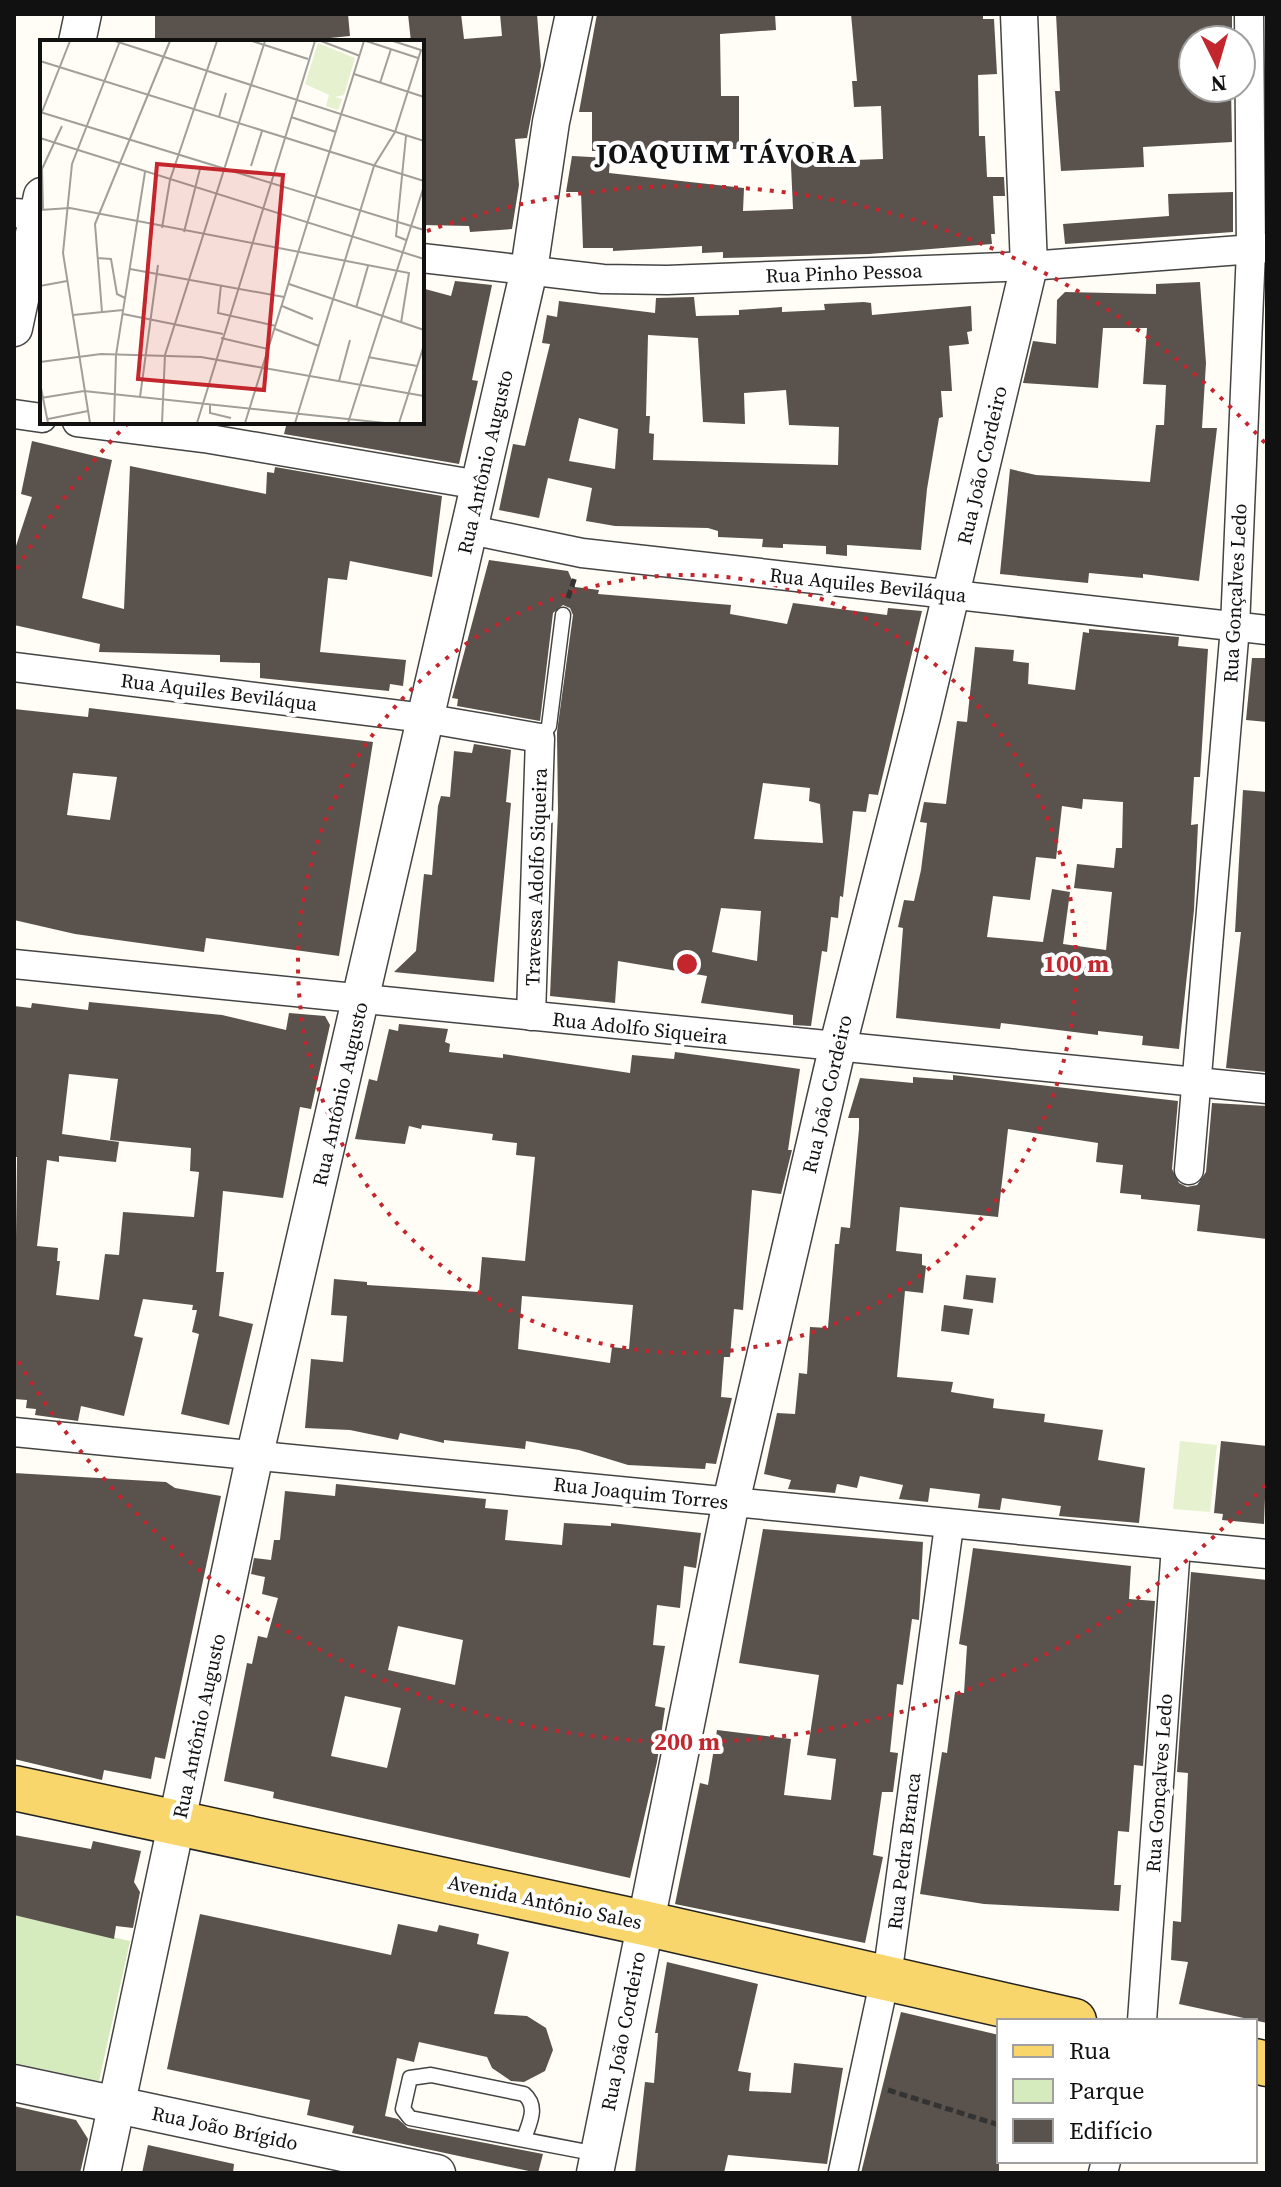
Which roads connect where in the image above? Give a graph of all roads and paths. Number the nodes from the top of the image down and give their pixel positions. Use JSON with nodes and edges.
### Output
{"nodes":[{"id":1,"x":83,"y":14,"type":"edge"},
{"id":2,"x":574,"y":14,"type":"edge"},
{"id":3,"x":1019,"y":14,"type":"edge"},
{"id":4,"x":1249,"y":14,"type":"edge"},
{"id":5,"x":77,"y":40,"type":"edge"},
{"id":6,"x":34,"y":210,"type":"edge"},
{"id":7,"x":1259,"y":249,"type":"edge"},
{"id":8,"x":424,"y":258,"type":"edge"},
{"id":9,"x":1029,"y":266,"type":"junction"},
{"id":10,"x":529,"y":270,"type":"junction"},
{"id":11,"x":14,"y":328,"type":"edge"},
{"id":12,"x":14,"y":414,"type":"edge"},
{"id":13,"x":40,"y":418,"type":"edge"},
{"id":14,"x":93,"y":424,"type":"edge"},
{"id":15,"x":479,"y":485,"type":"junction"},
{"id":16,"x":471,"y":530,"type":"junction"},
{"id":17,"x":582,"y":553,"type":"junction"},
{"id":18,"x":952,"y":594,"type":"junction"},
{"id":19,"x":563,"y":615,"type":"joint"},
{"id":20,"x":1235,"y":627,"type":"junction"},
{"id":21,"x":1267,"y":630,"type":"edge"},
{"id":22,"x":14,"y":667,"type":"edge"},
{"id":23,"x":424,"y":718,"type":"junction"},
{"id":24,"x":540,"y":738,"type":"junction"},
{"id":25,"x":14,"y":964,"type":"edge"},
{"id":26,"x":362,"y":999,"type":"junction"},
{"id":27,"x":531,"y":1016,"type":"junction"},
{"id":28,"x":837,"y":1049,"type":"junction"},
{"id":29,"x":1196,"y":1082,"type":"junction"},
{"id":30,"x":1267,"y":1089,"type":"edge"},
{"id":31,"x":1189,"y":1170,"type":"dead end"},
{"id":32,"x":14,"y":1432,"type":"edge"},
{"id":33,"x":255,"y":1454,"type":"junction"},
{"id":34,"x":731,"y":1502,"type":"junction"},
{"id":35,"x":949,"y":1526,"type":"junction"},
{"id":36,"x":1176,"y":1546,"type":"junction"},
{"id":37,"x":1267,"y":1554,"type":"edge"},
{"id":38,"x":14,"y":1788,"type":"edge"},
{"id":39,"x":179,"y":1824,"type":"junction"},
{"id":40,"x":644,"y":1923,"type":"junction"},
{"id":41,"x":886,"y":1979,"type":"junction"},
{"id":42,"x":1065,"y":2019,"type":"edge"},
{"id":43,"x":1142,"y":2019,"type":"edge"},
{"id":44,"x":14,"y":2083,"type":"edge"},
{"id":45,"x":887,"y":2090,"type":"dead end"},
{"id":46,"x":117,"y":2105,"type":"junction"},
{"id":47,"x":997,"y":2124,"type":"edge"},
{"id":48,"x":524,"y":2139,"type":"junction"},
{"id":49,"x":597,"y":2164,"type":"edge"},
{"id":50,"x":843,"y":2172,"type":"edge"},
{"id":51,"x":102,"y":2173,"type":"edge"},
{"id":52,"x":437,"y":2173,"type":"edge"}],
"edges":[{"from":1,"to":5,"type":"street"},
{"from":2,"to":10,"type":"street","name":"Rua Antônio Augusto"},
{"from":3,"to":9,"type":"street","name":"Rua João Cordeiro"},
{"from":4,"to":7,"type":"street","name":"Rua Gonçalves Ledo"},
{"from":6,"to":11,"type":"street"},
{"from":7,"to":9,"type":"street","name":"Rua Pinho Pessoa"},
{"from":7,"to":20,"type":"street","name":"Rua Gonçalves Ledo"},
{"from":8,"to":10,"type":"street","name":"Rua Pinho Pessoa"},
{"from":9,"to":10,"type":"street","name":"Rua Pinho Pessoa"},
{"from":9,"to":18,"type":"street","name":"Rua João Cordeiro"},
{"from":10,"to":15,"type":"street","name":"Rua Antônio Augusto"},
{"from":12,"to":13,"type":"street"},
{"from":14,"to":15,"type":"street"},
{"from":15,"to":16,"type":"street","name":"Rua Antônio Augusto"},
{"from":16,"to":17,"type":"street","name":"Rua Aquiles Beviláqua"},
{"from":16,"to":23,"type":"street","name":"Rua Antônio Augusto"},
{"from":17,"to":18,"type":"street","name":"Rua Aquiles Beviláqua"},
{"from":17,"to":19,"type":"path"},
{"from":18,"to":20,"type":"street","name":"Rua Aquiles Beviláqua"},
{"from":18,"to":28,"type":"street","name":"Rua João Cordeiro"},
{"from":19,"to":24,"type":"lane","name":"Travessa Adolfo Siqueira"},
{"from":20,"to":21,"type":"street","name":"Rua Aquiles Beviláqua"},
{"from":20,"to":29,"type":"street","name":"Rua Gonçalves Ledo"},
{"from":22,"to":23,"type":"street","name":"Rua Aquiles Beviláqua"},
{"from":23,"to":24,"type":"street"},
{"from":23,"to":26,"type":"street","name":"Rua Antônio Augusto"},
{"from":24,"to":27,"type":"street","name":"Travessa Adolfo Siqueira"},
{"from":25,"to":26,"type":"street","name":"Rua Adolfo Siqueira"},
{"from":26,"to":27,"type":"street","name":"Rua Adolfo Siqueira"},
{"from":26,"to":33,"type":"street","name":"Rua Antônio Augusto"},
{"from":27,"to":28,"type":"street","name":"Rua Adolfo Siqueira"},
{"from":28,"to":29,"type":"street","name":"Rua Adolfo Siqueira"},
{"from":28,"to":34,"type":"street","name":"Rua João Cordeiro"},
{"from":29,"to":30,"type":"street","name":"Rua Adolfo Siqueira"},
{"from":29,"to":31,"type":"street","name":"Rua Gonçalves Ledo"},
{"from":32,"to":33,"type":"street","name":"Rua Joaquim Torres"},
{"from":33,"to":34,"type":"street","name":"Rua Joaquim Torres"},
{"from":33,"to":39,"type":"street","name":"Rua Antônio Augusto"},
{"from":34,"to":35,"type":"street","name":"Rua Joaquim Torres"},
{"from":34,"to":40,"type":"street","name":"Rua João Cordeiro"},
{"from":35,"to":36,"type":"street","name":"Rua Joaquim Torres"},
{"from":35,"to":41,"type":"street","name":"Rua Pedra Branca"},
{"from":36,"to":37,"type":"street","name":"Rua Joaquim Torres"},
{"from":36,"to":43,"type":"street","name":"Rua Gonçalves Ledo"},
{"from":38,"to":39,"type":"main road","name":"Avenida Antônio Sales"},
{"from":39,"to":40,"type":"main road","name":"Avenida Antônio Sales"},
{"from":39,"to":46,"type":"street","name":"Rua Antônio Augusto"},
{"from":40,"to":41,"type":"main road","name":"Avenida Antônio Sales"},
{"from":40,"to":49,"type":"street","name":"Rua João Cordeiro"},
{"from":41,"to":42,"type":"main road","name":"Avenida Antônio Sales"},
{"from":41,"to":50,"type":"street","name":"Rua Pedra Branca"},
{"from":44,"to":46,"type":"street","name":"Rua João Brígido"},
{"from":45,"to":47,"type":"path"},
{"from":46,"to":51,"type":"street","name":"Rua Antônio Augusto"},
{"from":46,"to":52,"type":"street","name":"Rua João Brígido"},
{"from":48,"to":48,"type":"lane"},
{"from":48,"to":49,"type":"lane"}]}
